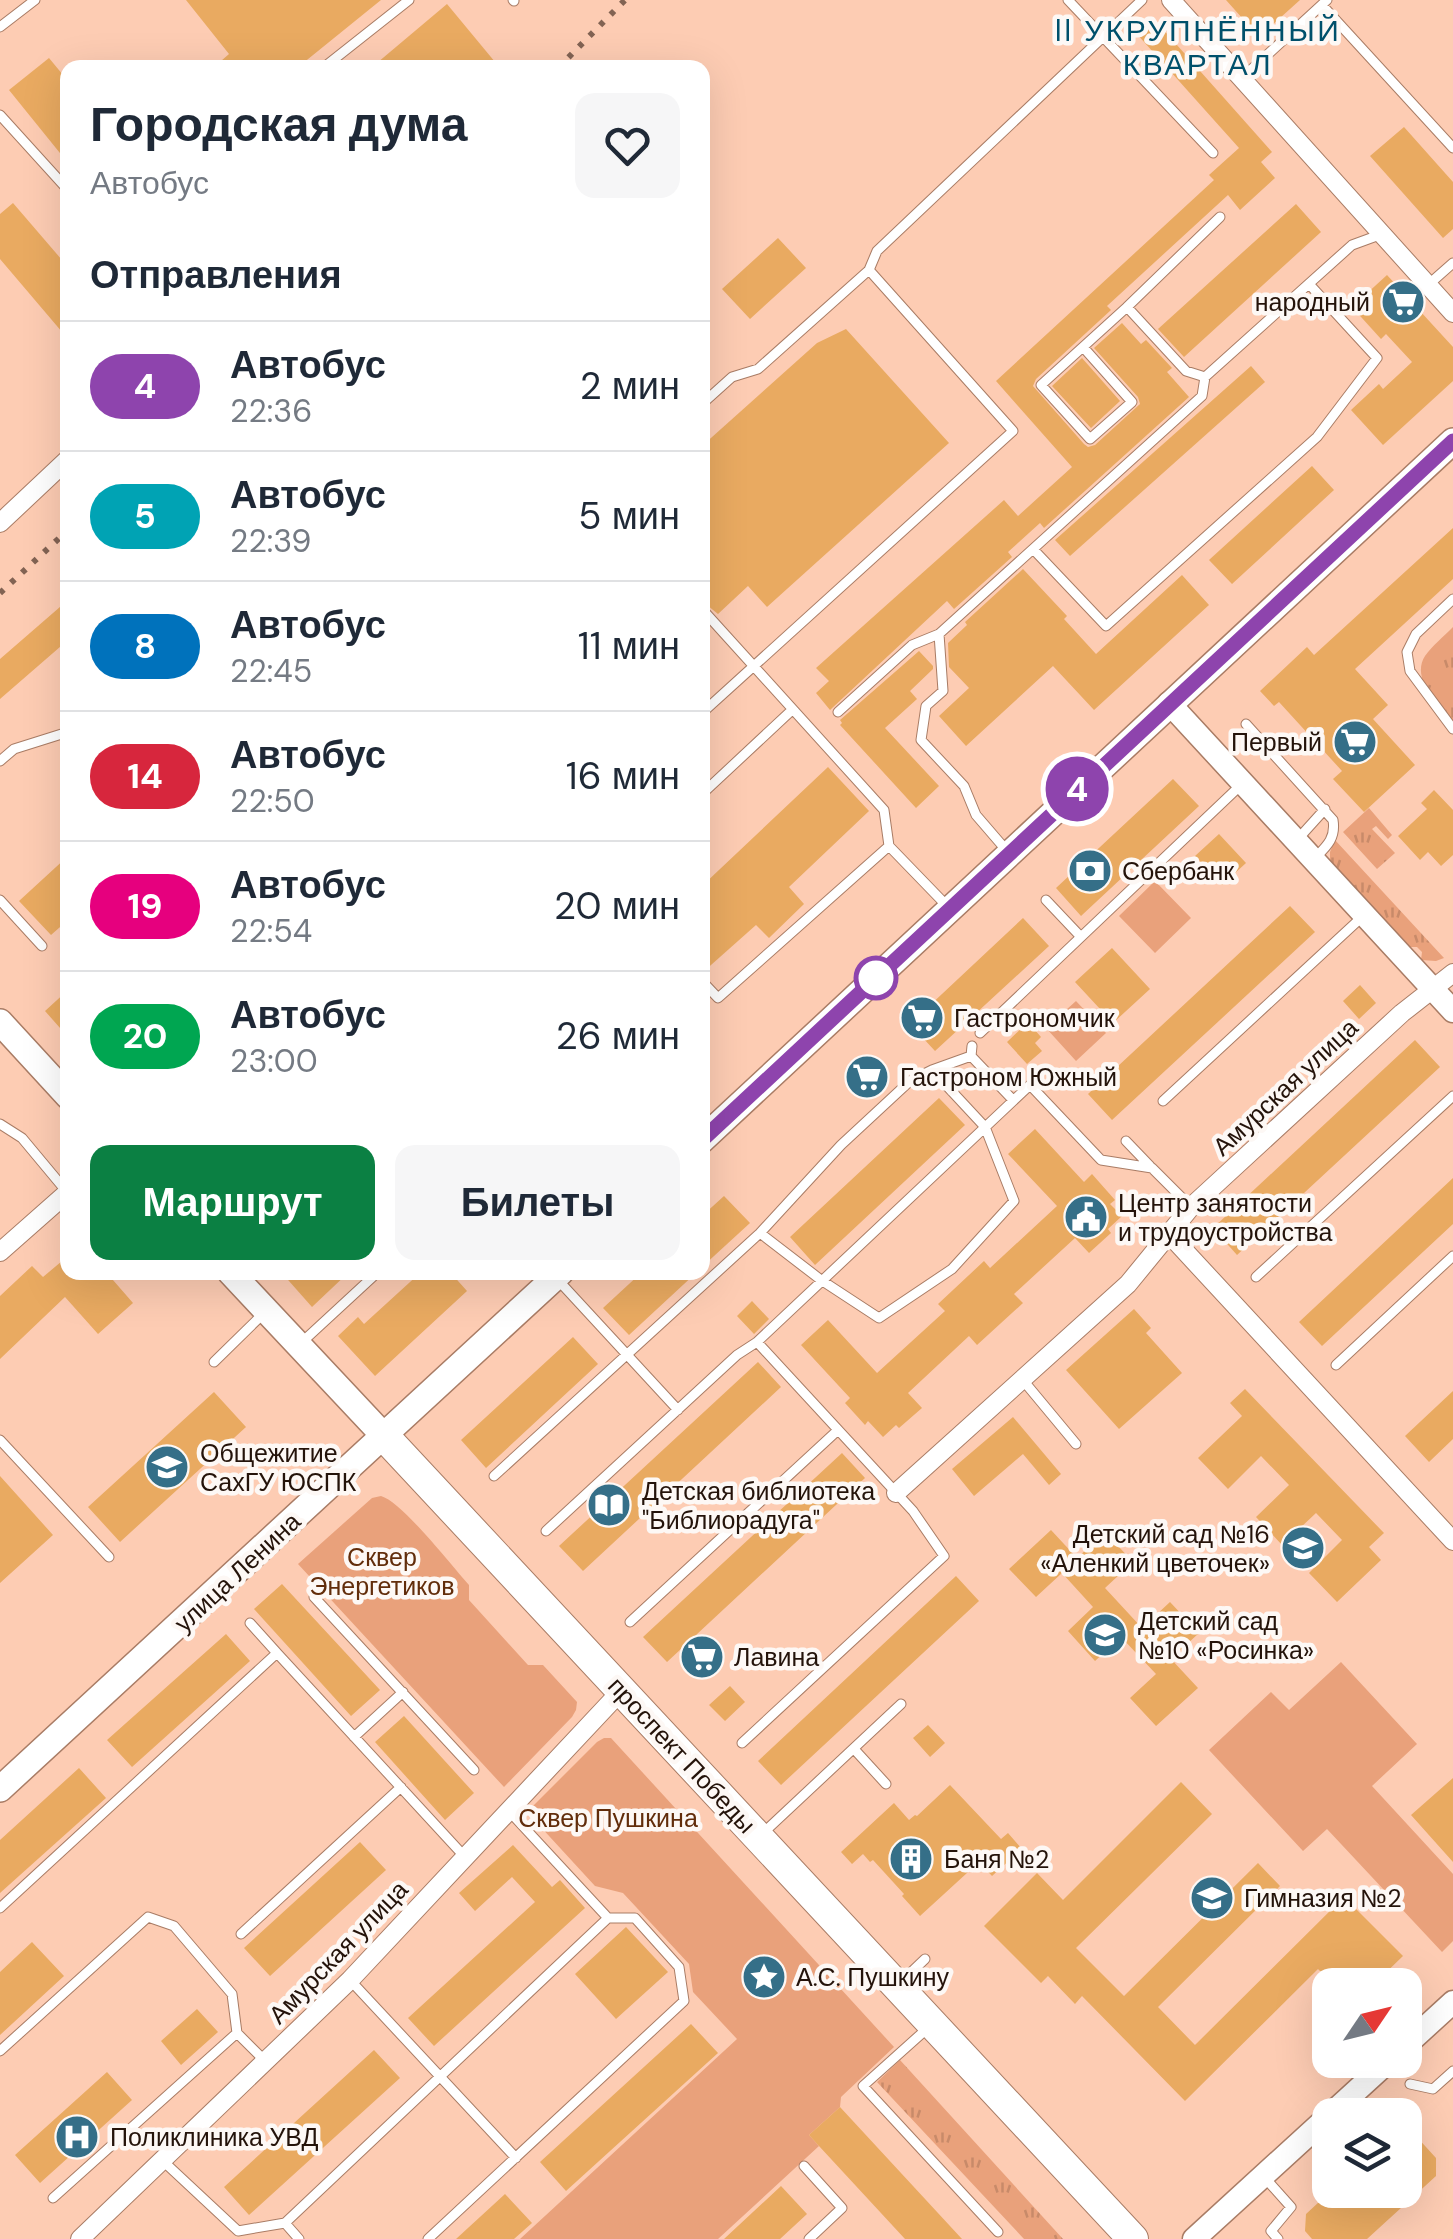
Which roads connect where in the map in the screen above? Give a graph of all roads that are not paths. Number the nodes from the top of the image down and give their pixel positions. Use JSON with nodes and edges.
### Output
{"nodes":[{"id":1,"x":35,"y":0,"type":"edge"},
{"id":2,"x":409,"y":0,"type":"edge"},
{"id":3,"x":1068,"y":0,"type":"edge"},
{"id":4,"x":1142,"y":0,"type":"edge"},
{"id":5,"x":1172,"y":0,"type":"edge"},
{"id":6,"x":1324,"y":2,"type":"edge"},
{"id":7,"x":0,"y":27,"type":"edge"},
{"id":8,"x":1104,"y":36,"type":"junction"},
{"id":9,"x":334,"y":60,"type":"edge"},
{"id":10,"x":1242,"y":78,"type":"junction"},
{"id":11,"x":0,"y":115,"type":"edge"},
{"id":12,"x":1453,"y":148,"type":"edge"},
{"id":13,"x":1212,"y":153,"type":"dead end"},
{"id":14,"x":60,"y":181,"type":"edge"},
{"id":15,"x":1220,"y":217,"type":"dead end"},
{"id":16,"x":1382,"y":234,"type":"junction"},
{"id":17,"x":1453,"y":263,"type":"edge"},
{"id":18,"x":869,"y":270,"type":"junction"},
{"id":19,"x":1309,"y":284,"type":"junction"},
{"id":20,"x":1428,"y":285,"type":"junction"},
{"id":21,"x":1127,"y":307,"type":"junction"},
{"id":22,"x":1453,"y":313,"type":"edge"},
{"id":23,"x":1083,"y":347,"type":"junction"},
{"id":24,"x":1204,"y":378,"type":"junction"},
{"id":25,"x":710,"y":397,"type":"edge"},
{"id":26,"x":1453,"y":441,"type":"edge"},
{"id":27,"x":60,"y":467,"type":"edge"},
{"id":28,"x":0,"y":523,"type":"edge"},
{"id":29,"x":1033,"y":549,"type":"junction"},
{"id":30,"x":1453,"y":600,"type":"edge"},
{"id":31,"x":710,"y":617,"type":"edge"},
{"id":32,"x":939,"y":634,"type":"junction"},
{"id":33,"x":754,"y":667,"type":"junction"},
{"id":34,"x":1169,"y":704,"type":"junction"},
{"id":35,"x":710,"y":706,"type":"edge"},
{"id":36,"x":792,"y":710,"type":"junction"},
{"id":37,"x":838,"y":712,"type":"dead end"},
{"id":38,"x":1246,"y":724,"type":"dead end"},
{"id":39,"x":1453,"y":729,"type":"edge"},
{"id":40,"x":60,"y":734,"type":"edge"},
{"id":41,"x":0,"y":761,"type":"edge"},
{"id":42,"x":1242,"y":783,"type":"junction"},
{"id":43,"x":710,"y":787,"type":"edge"},
{"id":44,"x":1325,"y":809,"type":"junction"},
{"id":45,"x":1296,"y":841,"type":"junction"},
{"id":46,"x":889,"y":846,"type":"junction"},
{"id":47,"x":1009,"y":853,"type":"junction"},
{"id":48,"x":1314,"y":860,"type":"junction"},
{"id":49,"x":0,"y":900,"type":"edge"},
{"id":50,"x":1046,"y":900,"type":"dead end"},
{"id":51,"x":949,"y":909,"type":"junction"},
{"id":52,"x":1364,"y":915,"type":"junction"},
{"id":53,"x":1081,"y":936,"type":"junction"},
{"id":54,"x":42,"y":946,"type":"dead end"},
{"id":55,"x":1453,"y":973,"type":"edge"},
{"id":56,"x":1432,"y":989,"type":"junction"},
{"id":57,"x":710,"y":990,"type":"edge"},
{"id":58,"x":1453,"y":1011,"type":"edge"},
{"id":59,"x":0,"y":1022,"type":"edge"},
{"id":60,"x":980,"y":1032,"type":"dead end"},
{"id":61,"x":932,"y":1070,"type":"junction"},
{"id":62,"x":60,"y":1087,"type":"edge"},
{"id":63,"x":1453,"y":1096,"type":"edge"},
{"id":64,"x":1014,"y":1100,"type":"junction"},
{"id":65,"x":1163,"y":1101,"type":"dead end"},
{"id":66,"x":0,"y":1124,"type":"edge"},
{"id":67,"x":985,"y":1127,"type":"junction"},
{"id":68,"x":710,"y":1133,"type":"edge"},
{"id":69,"x":1126,"y":1141,"type":"dead end"},
{"id":70,"x":1152,"y":1168,"type":"junction"},
{"id":71,"x":60,"y":1184,"type":"edge"},
{"id":72,"x":60,"y":1198,"type":"edge"},
{"id":73,"x":1191,"y":1208,"type":"junction"},
{"id":74,"x":760,"y":1232,"type":"junction"},
{"id":75,"x":1169,"y":1234,"type":"junction"},
{"id":76,"x":0,"y":1252,"type":"edge"},
{"id":77,"x":1453,"y":1256,"type":"edge"},
{"id":78,"x":1256,"y":1277,"type":"dead end"},
{"id":79,"x":710,"y":1278,"type":"edge"},
{"id":80,"x":237,"y":1280,"type":"edge"},
{"id":81,"x":365,"y":1280,"type":"edge"},
{"id":82,"x":553,"y":1280,"type":"edge"},
{"id":83,"x":562,"y":1280,"type":"edge"},
{"id":84,"x":708,"y":1280,"type":"edge"},
{"id":85,"x":821,"y":1280,"type":"junction"},
{"id":86,"x":266,"y":1311,"type":"junction"},
{"id":87,"x":756,"y":1342,"type":"junction"},
{"id":88,"x":298,"y":1346,"type":"junction"},
{"id":89,"x":627,"y":1354,"type":"junction"},
{"id":90,"x":214,"y":1362,"type":"dead end"},
{"id":91,"x":1336,"y":1364,"type":"dead end"},
{"id":92,"x":1022,"y":1379,"type":"junction"},
{"id":93,"x":678,"y":1410,"type":"junction"},
{"id":94,"x":838,"y":1430,"type":"junction"},
{"id":95,"x":384,"y":1436,"type":"junction"},
{"id":96,"x":0,"y":1440,"type":"edge"},
{"id":97,"x":1076,"y":1444,"type":"dead end"},
{"id":98,"x":494,"y":1476,"type":"dead end"},
{"id":99,"x":896,"y":1493,"type":"junction"},
{"id":100,"x":546,"y":1531,"type":"dead end"},
{"id":101,"x":1453,"y":1542,"type":"edge"},
{"id":102,"x":109,"y":1557,"type":"dead end"},
{"id":103,"x":314,"y":1597,"type":"dead end"},
{"id":104,"x":630,"y":1622,"type":"dead end"},
{"id":105,"x":250,"y":1623,"type":"dead end"},
{"id":106,"x":277,"y":1653,"type":"junction"},
{"id":107,"x":622,"y":1690,"type":"junction"},
{"id":108,"x":403,"y":1692,"type":"junction"},
{"id":109,"x":901,"y":1704,"type":"dead end"},
{"id":110,"x":354,"y":1737,"type":"junction"},
{"id":111,"x":742,"y":1743,"type":"dead end"},
{"id":112,"x":854,"y":1749,"type":"junction"},
{"id":113,"x":474,"y":1770,"type":"dead end"},
{"id":114,"x":886,"y":1784,"type":"dead end"},
{"id":115,"x":401,"y":1787,"type":"junction"},
{"id":116,"x":0,"y":1789,"type":"edge"},
{"id":117,"x":508,"y":1810,"type":"junction"},
{"id":118,"x":759,"y":1837,"type":"junction"},
{"id":119,"x":464,"y":1856,"type":"junction"},
{"id":120,"x":0,"y":1908,"type":"edge"},
{"id":121,"x":608,"y":1918,"type":"junction"},
{"id":122,"x":242,"y":1934,"type":"dead end"},
{"id":123,"x":926,"y":1959,"type":"dead end"},
{"id":124,"x":350,"y":1980,"type":"junction"},
{"id":125,"x":897,"y":1985,"type":"junction"},
{"id":126,"x":1453,"y":2002,"type":"edge"},
{"id":127,"x":932,"y":2024,"type":"junction"},
{"id":128,"x":1422,"y":2030,"type":"edge"},
{"id":129,"x":237,"y":2032,"type":"junction"},
{"id":130,"x":0,"y":2050,"type":"edge"},
{"id":131,"x":264,"y":2061,"type":"junction"},
{"id":132,"x":1453,"y":2071,"type":"edge"},
{"id":133,"x":440,"y":2077,"type":"junction"},
{"id":134,"x":1370,"y":2078,"type":"edge"},
{"id":135,"x":1410,"y":2084,"type":"dead end"},
{"id":136,"x":516,"y":2158,"type":"junction"},
{"id":137,"x":163,"y":2161,"type":"junction"},
{"id":138,"x":804,"y":2166,"type":"dead end"},
{"id":139,"x":1263,"y":2176,"type":"junction"},
{"id":140,"x":53,"y":2198,"type":"dead end"},
{"id":141,"x":285,"y":2223,"type":"junction"},
{"id":142,"x":998,"y":2232,"type":"dead end"},
{"id":143,"x":80,"y":2239,"type":"edge"},
{"id":144,"x":299,"y":2239,"type":"edge"},
{"id":145,"x":428,"y":2239,"type":"edge"},
{"id":146,"x":809,"y":2239,"type":"edge"},
{"id":147,"x":1133,"y":2239,"type":"edge"},
{"id":148,"x":1194,"y":2239,"type":"edge"},
{"id":149,"x":1278,"y":2239,"type":"edge"}],
"edges":[{"from":1,"to":7,"type":"lane"},
{"from":2,"to":9,"type":"lane"},
{"from":3,"to":8,"type":"lane"},
{"from":4,"to":8,"type":"lane"},
{"from":5,"to":10,"type":"street"},
{"from":6,"to":10,"type":"lane"},
{"from":6,"to":12,"type":"lane"},
{"from":8,"to":13,"type":"lane"},
{"from":8,"to":18,"type":"lane"},
{"from":10,"to":16,"type":"street"},
{"from":11,"to":14,"type":"lane"},
{"from":15,"to":21,"type":"lane"},
{"from":16,"to":19,"type":"lane"},
{"from":16,"to":20,"type":"street"},
{"from":17,"to":20,"type":"lane"},
{"from":18,"to":25,"type":"lane"},
{"from":18,"to":33,"type":"lane"},
{"from":19,"to":24,"type":"lane"},
{"from":19,"to":29,"type":"lane"},
{"from":20,"to":22,"type":"street"},
{"from":21,"to":23,"type":"lane"},
{"from":21,"to":24,"type":"lane"},
{"from":23,"to":23,"type":"lane"},
{"from":24,"to":29,"type":"lane"},
{"from":26,"to":34,"type":"main road"},
{"from":27,"to":28,"type":"street"},
{"from":29,"to":32,"type":"lane"},
{"from":30,"to":39,"type":"lane"},
{"from":31,"to":33,"type":"lane"},
{"from":32,"to":37,"type":"lane"},
{"from":32,"to":47,"type":"lane"},
{"from":33,"to":35,"type":"lane"},
{"from":33,"to":36,"type":"lane"},
{"from":34,"to":42,"type":"street"},
{"from":34,"to":47,"type":"main road"},
{"from":36,"to":43,"type":"lane"},
{"from":36,"to":46,"type":"lane"},
{"from":38,"to":44,"type":"lane"},
{"from":40,"to":41,"type":"lane"},
{"from":42,"to":45,"type":"street"},
{"from":42,"to":53,"type":"lane"},
{"from":44,"to":45,"type":"lane"},
{"from":44,"to":48,"type":"lane"},
{"from":45,"to":48,"type":"street"},
{"from":46,"to":51,"type":"lane"},
{"from":46,"to":57,"type":"lane"},
{"from":47,"to":51,"type":"main road"},
{"from":48,"to":52,"type":"street"},
{"from":49,"to":54,"type":"lane"},
{"from":50,"to":53,"type":"lane"},
{"from":51,"to":68,"type":"main road"},
{"from":52,"to":56,"type":"street"},
{"from":52,"to":65,"type":"lane"},
{"from":53,"to":60,"type":"lane"},
{"from":55,"to":56,"type":"street","name":"Амурская улица"},
{"from":56,"to":58,"type":"street"},
{"from":56,"to":73,"type":"street","name":"Амурская улица"},
{"from":59,"to":62,"type":"main road"},
{"from":61,"to":64,"type":"lane"},
{"from":61,"to":67,"type":"lane"},
{"from":61,"to":74,"type":"lane"},
{"from":63,"to":78,"type":"lane"},
{"from":64,"to":67,"type":"lane"},
{"from":64,"to":70,"type":"lane"},
{"from":66,"to":71,"type":"lane"},
{"from":67,"to":85,"type":"lane"},
{"from":67,"to":85,"type":"lane"},
{"from":69,"to":70,"type":"lane"},
{"from":70,"to":73,"type":"lane"},
{"from":72,"to":76,"type":"street"},
{"from":73,"to":75,"type":"street","name":"Амурская улица"},
{"from":74,"to":79,"type":"lane"},
{"from":74,"to":85,"type":"lane"},
{"from":75,"to":92,"type":"street","name":"Амурская улица"},
{"from":75,"to":101,"type":"street"},
{"from":77,"to":91,"type":"lane"},
{"from":80,"to":86,"type":"main road","name":"проспект Победы"},
{"from":81,"to":88,"type":"lane"},
{"from":82,"to":95,"type":"main road","name":"улица Ленина"},
{"from":83,"to":89,"type":"lane"},
{"from":84,"to":89,"type":"lane"},
{"from":85,"to":87,"type":"lane"},
{"from":86,"to":88,"type":"main road","name":"проспект Победы"},
{"from":86,"to":90,"type":"lane"},
{"from":87,"to":93,"type":"lane"},
{"from":87,"to":94,"type":"lane"},
{"from":88,"to":95,"type":"main road","name":"проспект Победы"},
{"from":89,"to":93,"type":"lane"},
{"from":89,"to":98,"type":"lane"},
{"from":92,"to":97,"type":"lane"},
{"from":92,"to":99,"type":"street","name":"Амурская улица"},
{"from":93,"to":100,"type":"lane"},
{"from":94,"to":99,"type":"lane"},
{"from":94,"to":104,"type":"lane"},
{"from":95,"to":107,"type":"main road","name":"проспект Победы"},
{"from":95,"to":116,"type":"main road","name":"улица Ленина"},
{"from":96,"to":102,"type":"lane"},
{"from":99,"to":111,"type":"lane"},
{"from":103,"to":108,"type":"lane"},
{"from":105,"to":106,"type":"lane"},
{"from":106,"to":110,"type":"lane"},
{"from":106,"to":120,"type":"lane"},
{"from":107,"to":117,"type":"street","name":"Амурская улица"},
{"from":107,"to":118,"type":"main road","name":"проспект Победы"},
{"from":108,"to":110,"type":"lane"},
{"from":108,"to":113,"type":"lane"},
{"from":109,"to":112,"type":"lane"},
{"from":110,"to":115,"type":"lane"},
{"from":112,"to":114,"type":"lane"},
{"from":112,"to":118,"type":"lane"},
{"from":115,"to":119,"type":"lane"},
{"from":115,"to":122,"type":"lane"},
{"from":117,"to":119,"type":"street","name":"Амурская улица"},
{"from":117,"to":121,"type":"lane"},
{"from":118,"to":125,"type":"main road","name":"проспект Победы"},
{"from":119,"to":124,"type":"street","name":"Амурская улица"},
{"from":121,"to":133,"type":"lane"},
{"from":121,"to":136,"type":"lane"},
{"from":123,"to":125,"type":"lane"},
{"from":124,"to":131,"type":"street","name":"Амурская улица"},
{"from":124,"to":133,"type":"lane"},
{"from":125,"to":127,"type":"main road","name":"проспект Победы"},
{"from":126,"to":128,"type":"street"},
{"from":127,"to":142,"type":"lane"},
{"from":127,"to":147,"type":"main road","name":"проспект Победы"},
{"from":129,"to":130,"type":"lane"},
{"from":129,"to":131,"type":"lane"},
{"from":129,"to":140,"type":"lane"},
{"from":131,"to":137,"type":"street","name":"Амурская улица"},
{"from":132,"to":135,"type":"lane"},
{"from":133,"to":136,"type":"lane"},
{"from":133,"to":141,"type":"lane"},
{"from":134,"to":139,"type":"street"},
{"from":136,"to":145,"type":"lane"},
{"from":137,"to":141,"type":"lane"},
{"from":137,"to":143,"type":"street","name":"Амурская улица"},
{"from":138,"to":146,"type":"lane"},
{"from":139,"to":148,"type":"street"},
{"from":139,"to":149,"type":"lane"},
{"from":141,"to":144,"type":"lane"}]}
